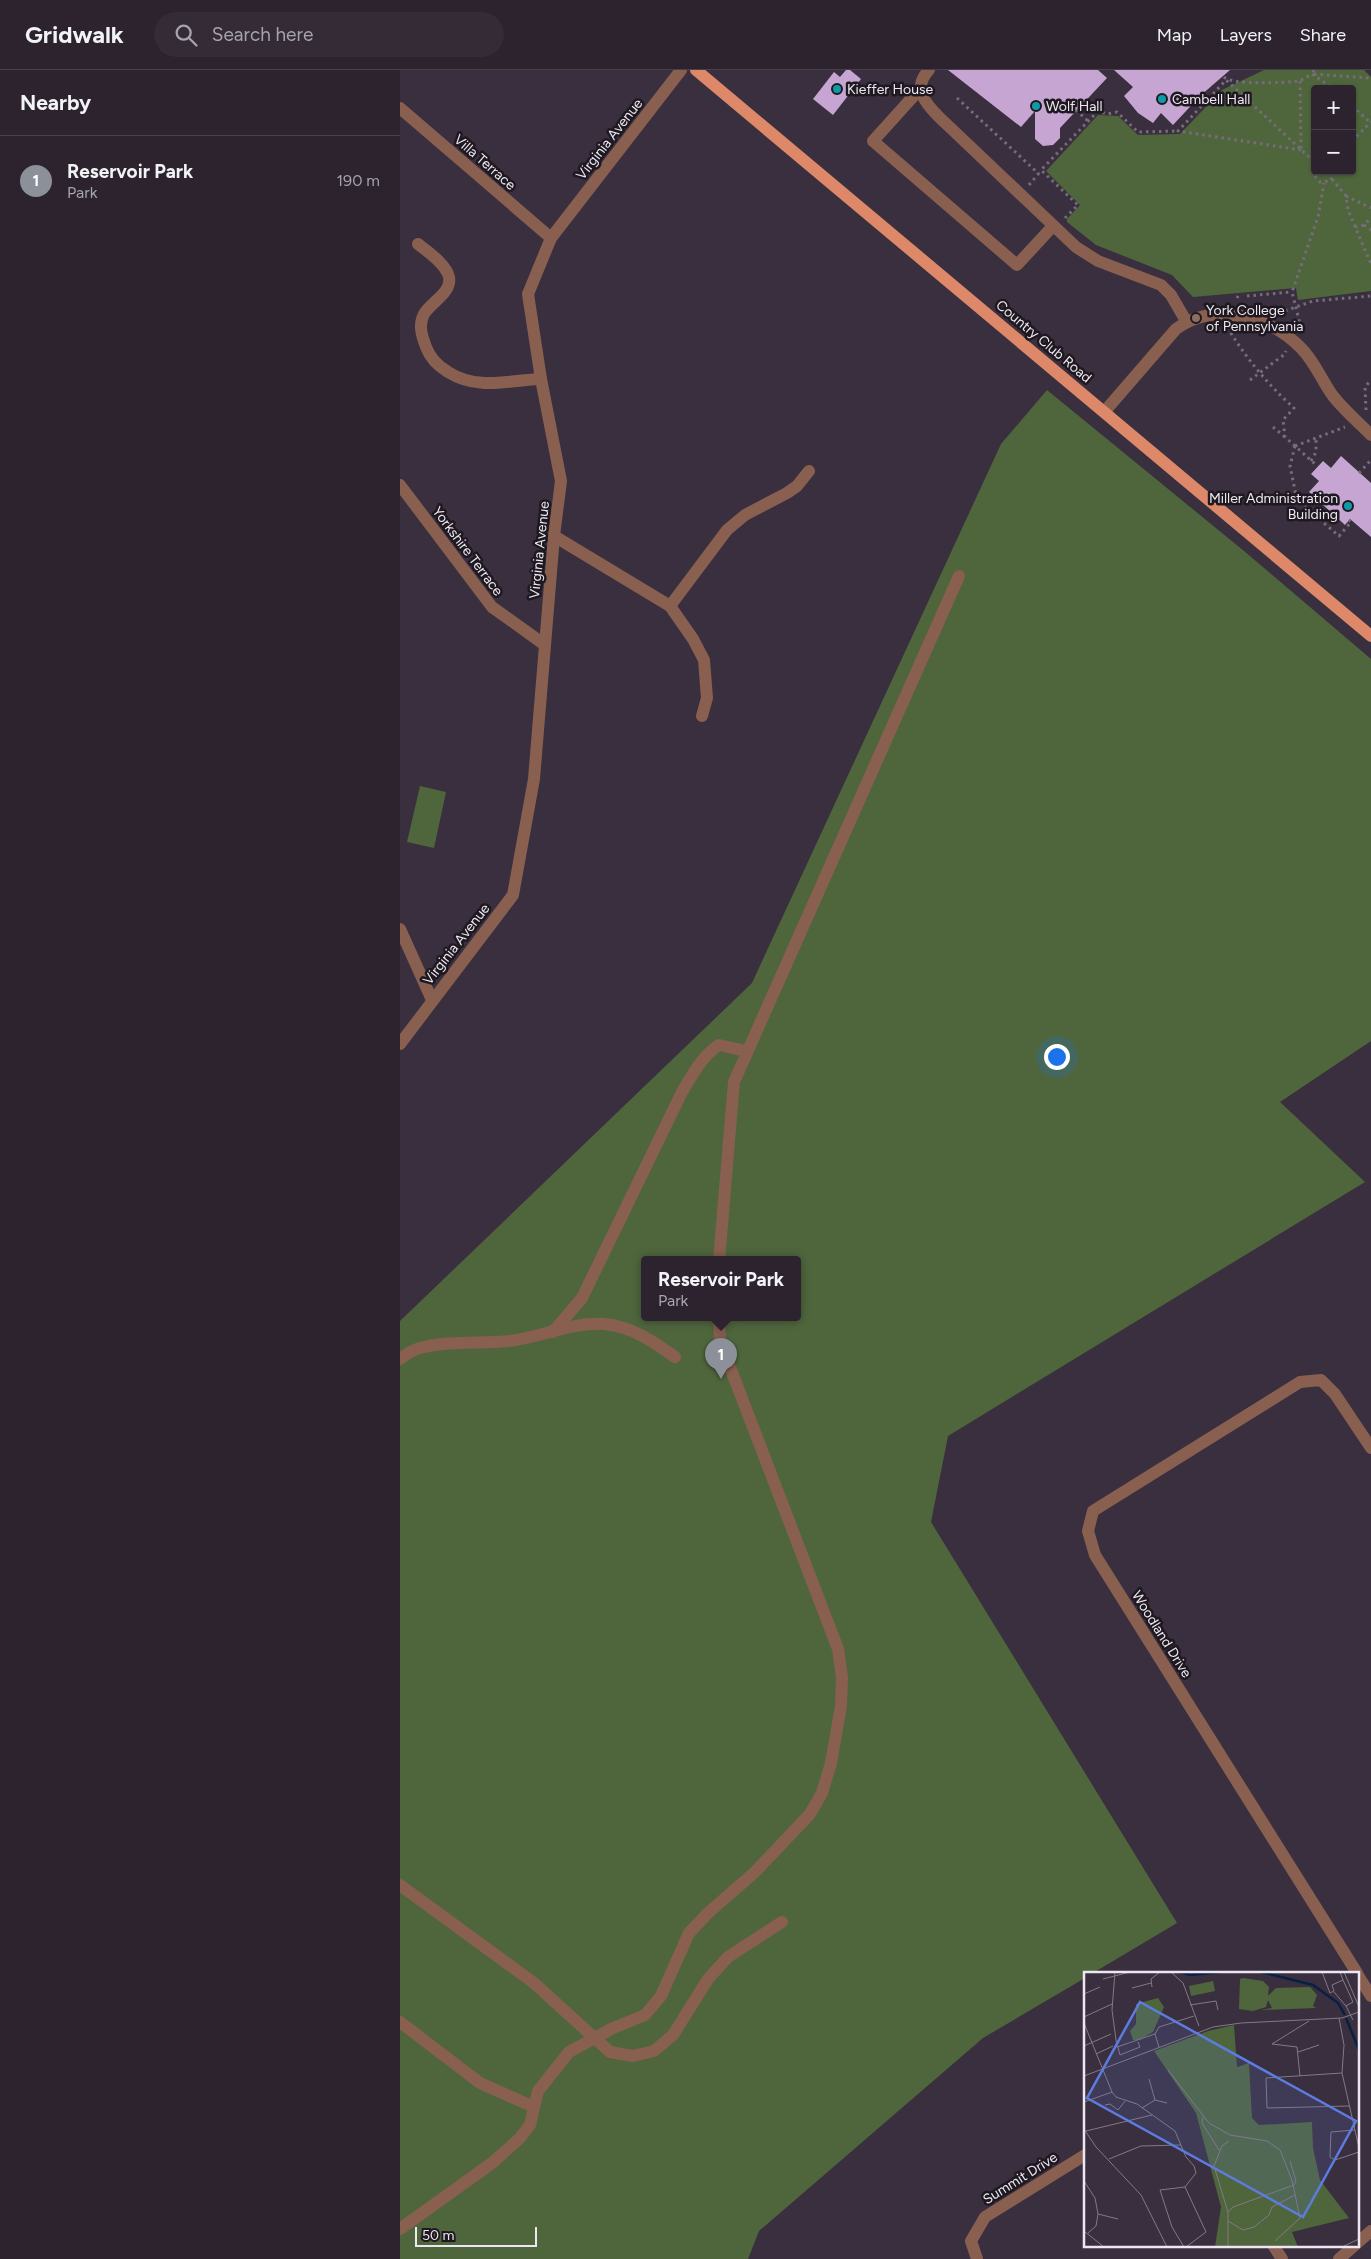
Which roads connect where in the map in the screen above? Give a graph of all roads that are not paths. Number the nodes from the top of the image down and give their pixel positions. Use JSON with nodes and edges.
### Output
{"nodes":[{"id":1,"x":681,"y":70,"type":"edge"},
{"id":2,"x":696,"y":70,"type":"edge"},
{"id":3,"x":929,"y":70,"type":"edge"},
{"id":4,"x":920,"y":89,"type":"junction"},
{"id":5,"x":400,"y":108,"type":"edge"},
{"id":6,"x":1052,"y":226,"type":"junction"},
{"id":7,"x":551,"y":238,"type":"junction"},
{"id":8,"x":418,"y":244,"type":"dead end"},
{"id":9,"x":1186,"y":321,"type":"junction"},
{"id":10,"x":541,"y":379,"type":"junction"},
{"id":11,"x":1105,"y":411,"type":"junction"},
{"id":12,"x":1371,"y":434,"type":"edge"},
{"id":13,"x":809,"y":471,"type":"dead end"},
{"id":14,"x":400,"y":485,"type":"edge"},
{"id":15,"x":554,"y":536,"type":"junction"},
{"id":16,"x":959,"y":576,"type":"dead end"},
{"id":17,"x":670,"y":606,"type":"junction"},
{"id":18,"x":1371,"y":636,"type":"edge"},
{"id":19,"x":545,"y":644,"type":"junction"},
{"id":20,"x":702,"y":716,"type":"dead end"},
{"id":21,"x":400,"y":929,"type":"edge"},
{"id":22,"x":432,"y":1000,"type":"junction"},
{"id":23,"x":400,"y":1044,"type":"edge"},
{"id":24,"x":746,"y":1051,"type":"junction"},
{"id":25,"x":719,"y":1256,"type":"edge"},
{"id":26,"x":719,"y":1321,"type":"edge"},
{"id":27,"x":553,"y":1332,"type":"junction"},
{"id":28,"x":675,"y":1357,"type":"dead end"},
{"id":29,"x":400,"y":1360,"type":"edge"},
{"id":30,"x":1371,"y":1448,"type":"edge"},
{"id":31,"x":400,"y":1885,"type":"edge"},
{"id":32,"x":782,"y":1922,"type":"dead end"},
{"id":33,"x":1356,"y":1972,"type":"edge"},
{"id":34,"x":1358,"y":1975,"type":"edge"},
{"id":35,"x":1371,"y":1996,"type":"edge"},
{"id":36,"x":400,"y":2022,"type":"edge"},
{"id":37,"x":594,"y":2038,"type":"junction"},
{"id":38,"x":534,"y":2107,"type":"junction"},
{"id":39,"x":1084,"y":2156,"type":"edge"},
{"id":40,"x":400,"y":2229,"type":"edge"},
{"id":41,"x":1371,"y":2231,"type":"edge"},
{"id":42,"x":1358,"y":2242,"type":"edge"},
{"id":43,"x":1274,"y":2246,"type":"edge"},
{"id":44,"x":1354,"y":2246,"type":"edge"},
{"id":45,"x":977,"y":2259,"type":"edge"},
{"id":46,"x":1282,"y":2259,"type":"edge"},
{"id":47,"x":1339,"y":2259,"type":"edge"}],
"edges":[{"from":1,"to":7,"type":"street","name":"Virginia Avenue"},
{"from":2,"to":11,"type":"main road","name":"Country Club Road"},
{"from":3,"to":4,"type":"street"},
{"from":4,"to":6,"type":"street"},
{"from":4,"to":6,"type":"street"},
{"from":5,"to":7,"type":"street","name":"Villa Terrace"},
{"from":6,"to":9,"type":"street"},
{"from":7,"to":10,"type":"street","name":"Virginia Avenue"},
{"from":8,"to":10,"type":"street"},
{"from":9,"to":11,"type":"street"},
{"from":9,"to":12,"type":"street"},
{"from":10,"to":15,"type":"street","name":"Virginia Avenue"},
{"from":11,"to":18,"type":"main road","name":"Country Club Road"},
{"from":13,"to":17,"type":"street"},
{"from":14,"to":19,"type":"street","name":"Yorkshire Terrace"},
{"from":15,"to":17,"type":"street"},
{"from":15,"to":19,"type":"street","name":"Virginia Avenue"},
{"from":16,"to":24,"type":"street"},
{"from":17,"to":20,"type":"street"},
{"from":19,"to":22,"type":"street","name":"Virginia Avenue"},
{"from":21,"to":22,"type":"street"},
{"from":22,"to":23,"type":"street","name":"Virginia Avenue"},
{"from":24,"to":25,"type":"street"},
{"from":24,"to":27,"type":"street"},
{"from":26,"to":37,"type":"street"},
{"from":27,"to":28,"type":"street"},
{"from":27,"to":29,"type":"street"},
{"from":30,"to":33,"type":"street","name":"Woodland Drive"},
{"from":31,"to":37,"type":"street"},
{"from":32,"to":37,"type":"street"},
{"from":34,"to":35,"type":"street","name":"Woodland Drive"},
{"from":36,"to":38,"type":"street"},
{"from":37,"to":38,"type":"street"},
{"from":38,"to":40,"type":"street"},
{"from":39,"to":45,"type":"street","name":"Summit Drive"},
{"from":41,"to":42,"type":"street"},
{"from":43,"to":46,"type":"street"},
{"from":44,"to":47,"type":"street"}]}
